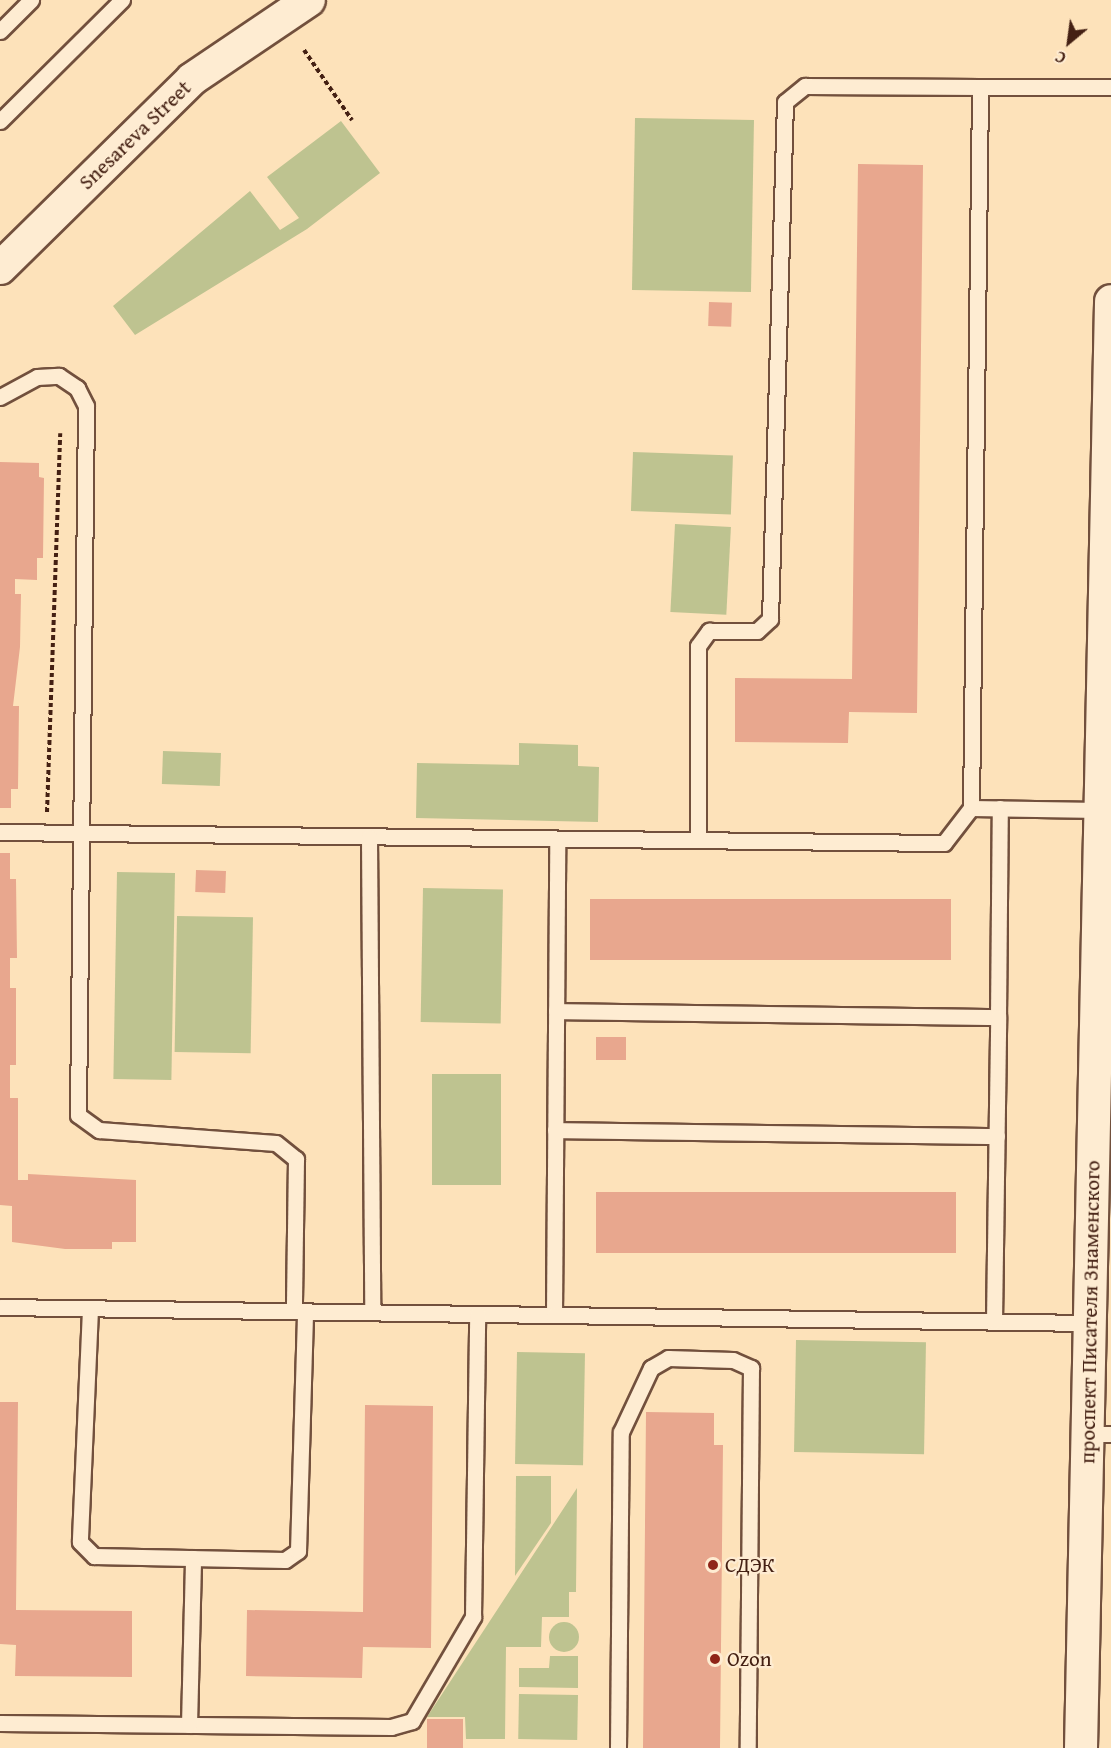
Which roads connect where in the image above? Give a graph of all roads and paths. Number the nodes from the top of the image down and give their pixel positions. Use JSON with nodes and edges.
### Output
{"nodes":[{"id":1,"x":31,"y":0,"type":"edge"},
{"id":2,"x":122,"y":0,"type":"edge"},
{"id":3,"x":309,"y":0,"type":"edge"},
{"id":4,"x":0,"y":31,"type":"edge"},
{"id":5,"x":304,"y":50,"type":"dead end"},
{"id":6,"x":980,"y":87,"type":"junction"},
{"id":7,"x":1111,"y":87,"type":"edge"},
{"id":8,"x":352,"y":120,"type":"dead end"},
{"id":9,"x":0,"y":121,"type":"edge"},
{"id":10,"x":0,"y":268,"type":"edge"},
{"id":11,"x":1111,"y":300,"type":"edge"},
{"id":12,"x":0,"y":397,"type":"edge"},
{"id":13,"x":60,"y":420,"type":"dead end"},
{"id":14,"x":1106,"y":760,"type":"edge"},
{"id":15,"x":971,"y":808,"type":"junction"},
{"id":16,"x":1000,"y":808,"type":"junction"},
{"id":17,"x":1100,"y":810,"type":"junction"},
{"id":18,"x":0,"y":832,"type":"edge"},
{"id":19,"x":47,"y":833,"type":"junction"},
{"id":20,"x":81,"y":833,"type":"junction"},
{"id":21,"x":369,"y":837,"type":"junction"},
{"id":22,"x":557,"y":839,"type":"junction"},
{"id":23,"x":698,"y":840,"type":"junction"},
{"id":24,"x":556,"y":1011,"type":"junction"},
{"id":25,"x":998,"y":1017,"type":"junction"},
{"id":26,"x":1102,"y":1119,"type":"edge"},
{"id":27,"x":555,"y":1130,"type":"junction"},
{"id":28,"x":997,"y":1136,"type":"junction"},
{"id":29,"x":0,"y":1307,"type":"edge"},
{"id":30,"x":90,"y":1309,"type":"junction"},
{"id":31,"x":299,"y":1311,"type":"junction"},
{"id":32,"x":372,"y":1312,"type":"junction"},
{"id":33,"x":477,"y":1314,"type":"junction"},
{"id":34,"x":554,"y":1315,"type":"junction"},
{"id":35,"x":994,"y":1321,"type":"junction"},
{"id":36,"x":1090,"y":1323,"type":"junction"},
{"id":37,"x":1099,"y":1434,"type":"edge"},
{"id":38,"x":194,"y":1558,"type":"junction"},
{"id":39,"x":0,"y":1723,"type":"edge"},
{"id":40,"x":189,"y":1725,"type":"junction"},
{"id":41,"x":618,"y":1748,"type":"edge"},
{"id":42,"x":748,"y":1748,"type":"edge"},
{"id":43,"x":1081,"y":1748,"type":"edge"}],
"edges":[{"from":1,"to":4,"type":"lane"},
{"from":2,"to":9,"type":"lane"},
{"from":3,"to":10,"type":"street","name":"Snesareva Street"},
{"from":5,"to":8,"type":"path"},
{"from":6,"to":7,"type":"lane"},
{"from":6,"to":15,"type":"lane"},
{"from":6,"to":23,"type":"lane"},
{"from":11,"to":14,"type":"street","name":"проспект Писателя Знаменского"},
{"from":12,"to":20,"type":"lane"},
{"from":13,"to":19,"type":"path"},
{"from":14,"to":17,"type":"street","name":"проспект Писателя Знаменского"},
{"from":15,"to":16,"type":"lane"},
{"from":15,"to":23,"type":"lane"},
{"from":16,"to":17,"type":"lane"},
{"from":16,"to":25,"type":"lane"},
{"from":17,"to":26,"type":"street","name":"проспект Писателя Знаменского"},
{"from":18,"to":19,"type":"lane"},
{"from":19,"to":20,"type":"lane"},
{"from":20,"to":21,"type":"lane"},
{"from":20,"to":31,"type":"lane"},
{"from":21,"to":22,"type":"lane"},
{"from":21,"to":32,"type":"lane"},
{"from":22,"to":23,"type":"lane"},
{"from":22,"to":24,"type":"lane"},
{"from":24,"to":25,"type":"lane"},
{"from":24,"to":27,"type":"lane"},
{"from":25,"to":28,"type":"lane"},
{"from":26,"to":36,"type":"street","name":"проспект Писателя Знаменского"},
{"from":27,"to":28,"type":"lane"},
{"from":27,"to":34,"type":"lane"},
{"from":28,"to":35,"type":"lane"},
{"from":29,"to":30,"type":"lane"},
{"from":30,"to":31,"type":"lane"},
{"from":30,"to":38,"type":"lane"},
{"from":31,"to":32,"type":"lane"},
{"from":31,"to":38,"type":"lane"},
{"from":32,"to":33,"type":"lane"},
{"from":33,"to":34,"type":"lane"},
{"from":33,"to":40,"type":"lane"},
{"from":34,"to":35,"type":"lane"},
{"from":35,"to":36,"type":"lane"},
{"from":36,"to":37,"type":"street","name":"проспект Писателя Знаменского"},
{"from":37,"to":43,"type":"street","name":"проспект Писателя Знаменского"},
{"from":38,"to":40,"type":"lane"},
{"from":39,"to":40,"type":"lane"},
{"from":41,"to":42,"type":"lane"}]}
